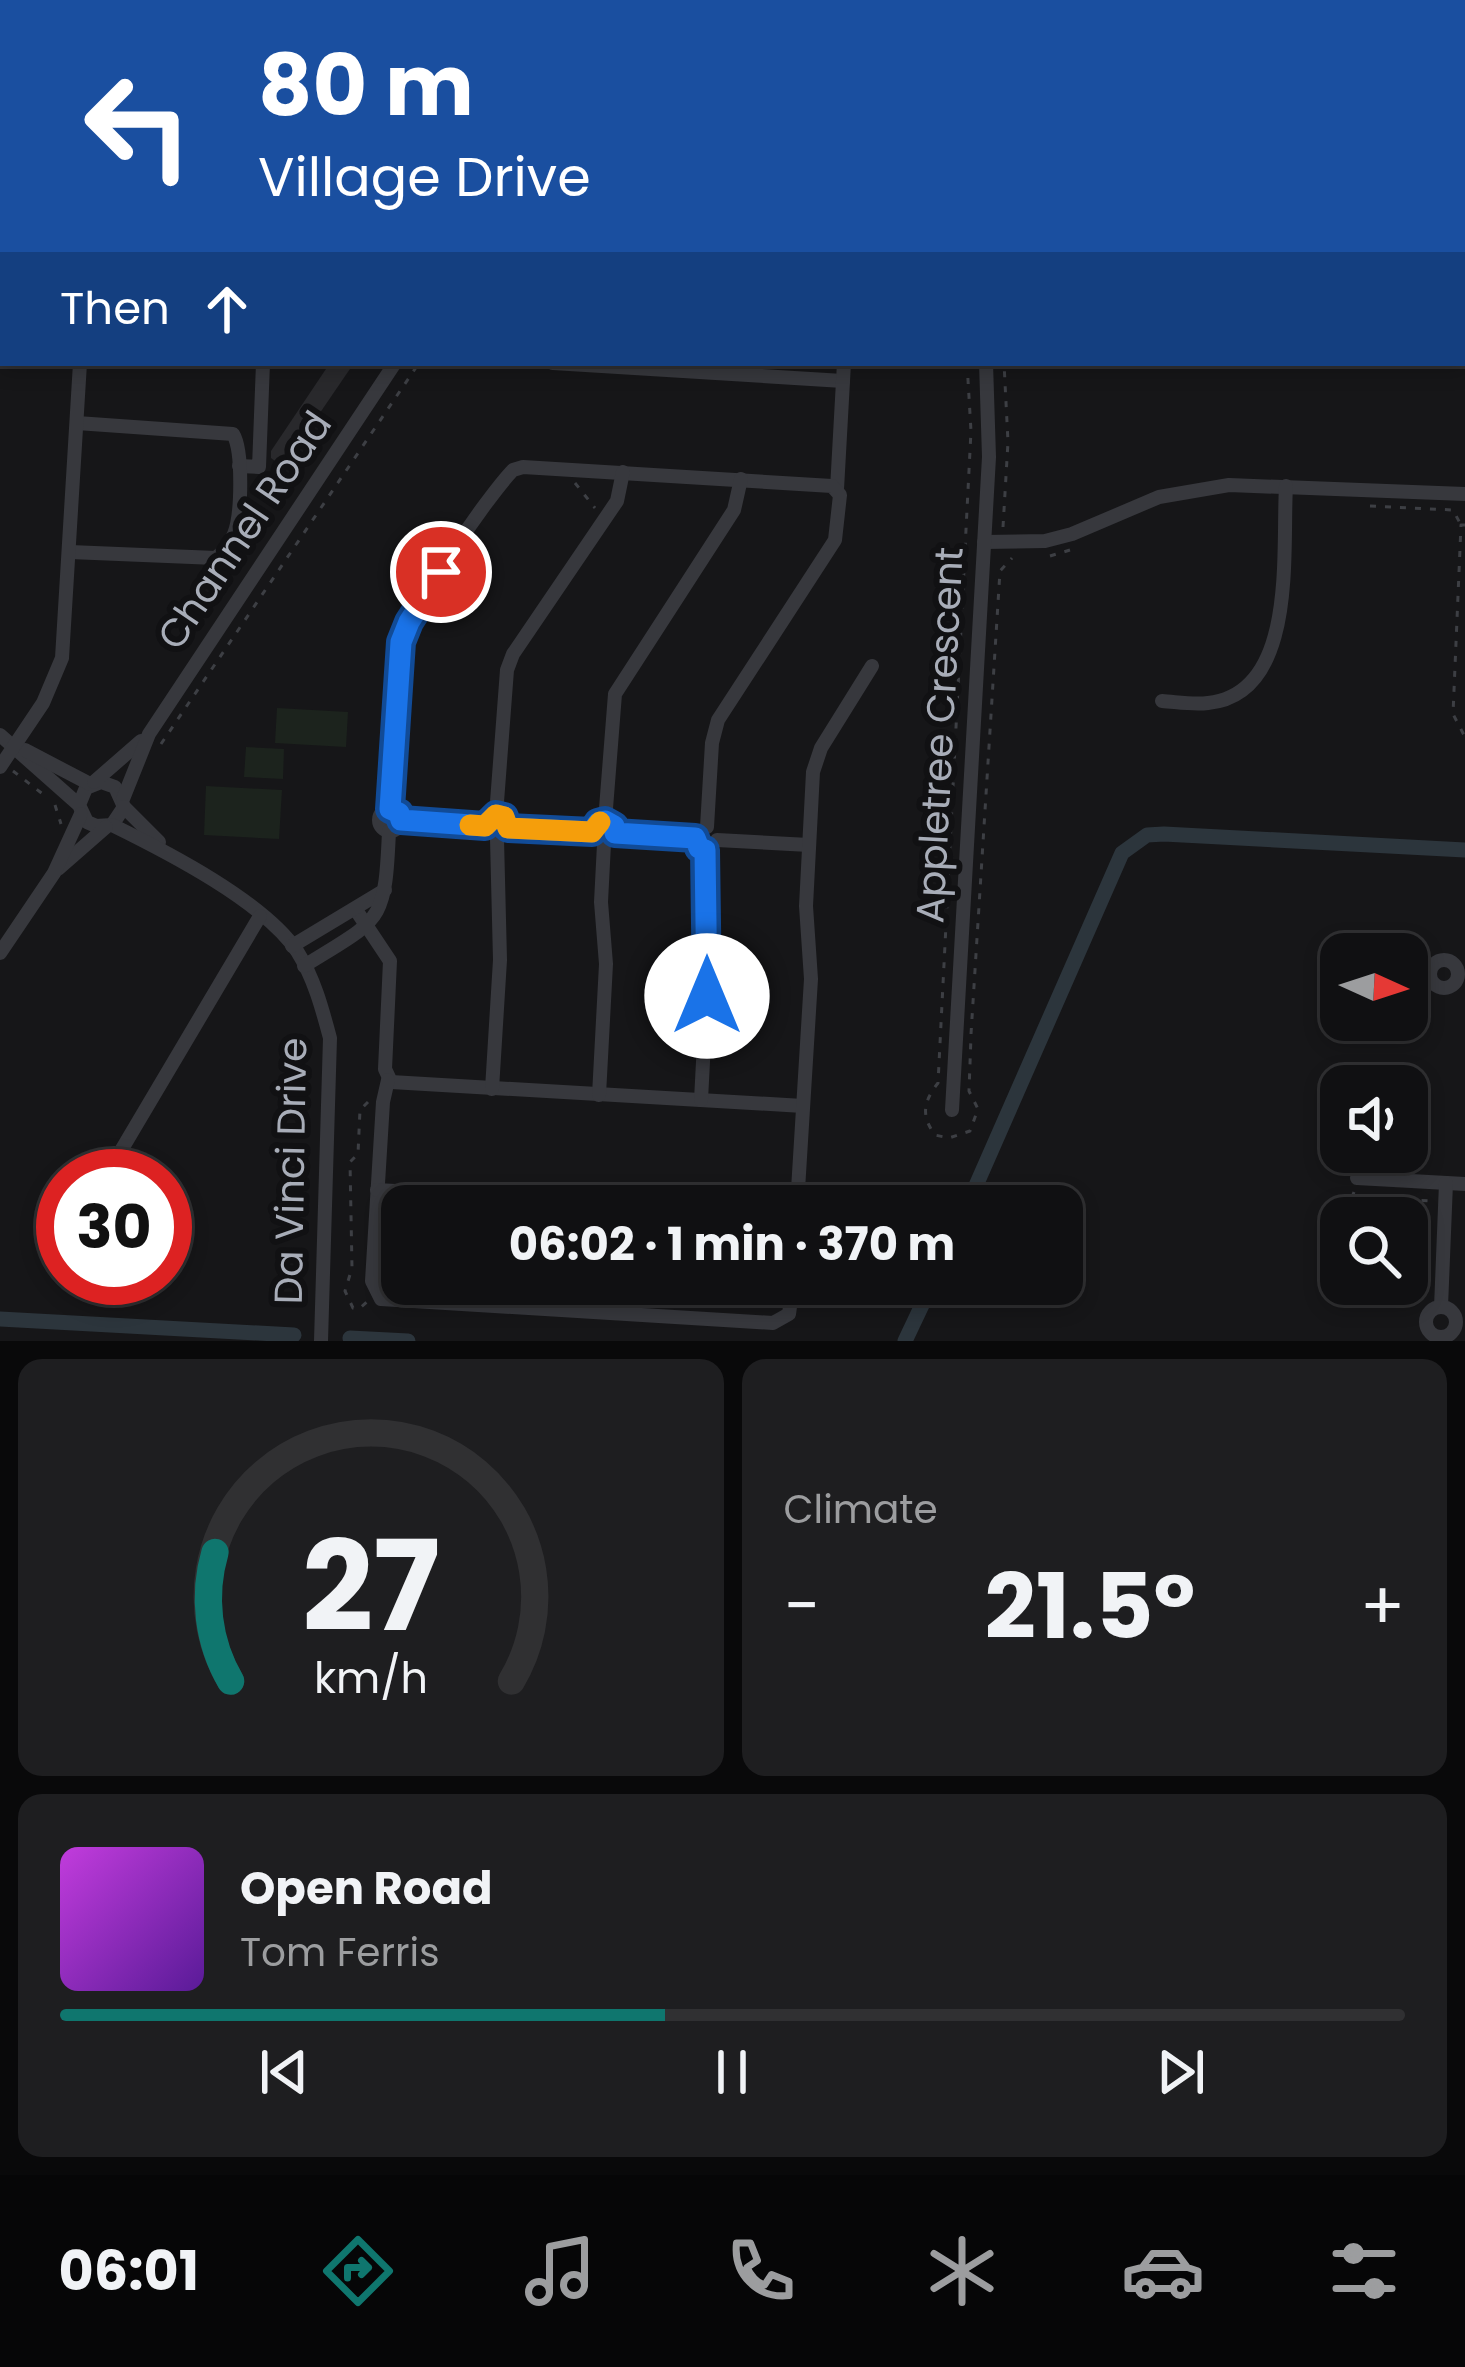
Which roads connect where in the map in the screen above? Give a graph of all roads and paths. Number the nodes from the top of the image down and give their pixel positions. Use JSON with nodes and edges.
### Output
{"nodes":[{"id":1,"x":80,"y":366,"type":"edge"},
{"id":2,"x":263,"y":366,"type":"edge"},
{"id":3,"x":392,"y":366,"type":"edge"},
{"id":4,"x":601,"y":366,"type":"edge"},
{"id":5,"x":844,"y":366,"type":"edge"},
{"id":6,"x":986,"y":366,"type":"edge"},
{"id":7,"x":1004,"y":366,"type":"edge"},
{"id":8,"x":843,"y":381,"type":"junction"},
{"id":9,"x":77,"y":423,"type":"junction"},
{"id":10,"x":239,"y":466,"type":"junction"},
{"id":11,"x":568,"y":470,"type":"junction"},
{"id":12,"x":622,"y":472,"type":"junction"},
{"id":13,"x":741,"y":479,"type":"junction"},
{"id":14,"x":1286,"y":486,"type":"junction"},
{"id":15,"x":837,"y":489,"type":"junction"},
{"id":16,"x":1465,"y":494,"type":"edge"},
{"id":17,"x":1357,"y":505,"type":"dead end"},
{"id":18,"x":601,"y":514,"type":"dead end"},
{"id":19,"x":1463,"y":525,"type":"edge"},
{"id":20,"x":984,"y":542,"type":"junction"},
{"id":21,"x":1002,"y":543,"type":"junction"},
{"id":22,"x":1084,"y":545,"type":"dead end"},
{"id":23,"x":70,"y":552,"type":"junction"},
{"id":24,"x":1014,"y":555,"type":"dead end"},
{"id":25,"x":1035,"y":555,"type":"dead end"},
{"id":26,"x":1000,"y":571,"type":"junction"},
{"id":27,"x":872,"y":666,"type":"dead end"},
{"id":28,"x":1162,"y":701,"type":"dead end"},
{"id":29,"x":149,"y":734,"type":"junction"},
{"id":30,"x":0,"y":735,"type":"edge"},
{"id":31,"x":1465,"y":736,"type":"edge"},
{"id":32,"x":15,"y":746,"type":"junction"},
{"id":33,"x":0,"y":767,"type":"edge"},
{"id":34,"x":92,"y":784,"type":"junction"},
{"id":35,"x":124,"y":803,"type":"junction"},
{"id":36,"x":80,"y":810,"type":"junction"},
{"id":37,"x":393,"y":820,"type":"junction"},
{"id":38,"x":490,"y":820,"type":"junction"},
{"id":39,"x":109,"y":826,"type":"junction"},
{"id":40,"x":503,"y":833,"type":"junction"},
{"id":41,"x":604,"y":833,"type":"junction"},
{"id":42,"x":706,"y":839,"type":"junction"},
{"id":43,"x":809,"y":845,"type":"junction"},
{"id":44,"x":171,"y":854,"type":"junction"},
{"id":45,"x":54,"y":873,"type":"junction"},
{"id":46,"x":385,"y":890,"type":"junction"},
{"id":47,"x":356,"y":910,"type":"junction"},
{"id":48,"x":260,"y":916,"type":"junction"},
{"id":49,"x":367,"y":927,"type":"junction"},
{"id":50,"x":292,"y":946,"type":"junction"},
{"id":51,"x":0,"y":953,"type":"edge"},
{"id":52,"x":304,"y":966,"type":"junction"},
{"id":53,"x":956,"y":1034,"type":"junction"},
{"id":54,"x":388,"y":1080,"type":"junction"},
{"id":55,"x":492,"y":1089,"type":"junction"},
{"id":56,"x":372,"y":1094,"type":"dead end"},
{"id":57,"x":598,"y":1095,"type":"junction"},
{"id":58,"x":701,"y":1100,"type":"junction"},
{"id":59,"x":803,"y":1106,"type":"junction"},
{"id":60,"x":952,"y":1110,"type":"dead end"},
{"id":61,"x":122,"y":1149,"type":"edge"},
{"id":62,"x":1358,"y":1178,"type":"joint"},
{"id":63,"x":1446,"y":1183,"type":"junction"},
{"id":64,"x":1465,"y":1184,"type":"edge"},
{"id":65,"x":798,"y":1185,"type":"edge"},
{"id":66,"x":377,"y":1190,"type":"junction"},
{"id":67,"x":381,"y":1190,"type":"edge"},
{"id":68,"x":1445,"y":1201,"type":"junction"},
{"id":69,"x":381,"y":1298,"type":"edge"},
{"id":70,"x":370,"y":1300,"type":"dead end"},
{"id":71,"x":443,"y":1305,"type":"edge"},
{"id":72,"x":791,"y":1305,"type":"edge"},
{"id":73,"x":1441,"y":1307,"type":"dead end"},
{"id":74,"x":321,"y":1341,"type":"edge"}],
"edges":[{"from":1,"to":9,"type":"street"},
{"from":2,"to":10,"type":"street"},
{"from":3,"to":29,"type":"street","name":"Channel Road"},
{"from":4,"to":8,"type":"street"},
{"from":5,"to":8,"type":"street"},
{"from":6,"to":20,"type":"street","name":"Appletree Crescent"},
{"from":7,"to":21,"type":"path"},
{"from":8,"to":15,"type":"street"},
{"from":9,"to":10,"type":"street"},
{"from":9,"to":23,"type":"street"},
{"from":10,"to":23,"type":"street"},
{"from":11,"to":12,"type":"street"},
{"from":11,"to":18,"type":"path"},
{"from":11,"to":37,"type":"street"},
{"from":12,"to":13,"type":"street"},
{"from":12,"to":38,"type":"street"},
{"from":13,"to":15,"type":"street"},
{"from":13,"to":41,"type":"street"},
{"from":14,"to":16,"type":"street"},
{"from":14,"to":21,"type":"street"},
{"from":14,"to":28,"type":"street"},
{"from":15,"to":42,"type":"street"},
{"from":17,"to":19,"type":"path"},
{"from":19,"to":31,"type":"path"},
{"from":20,"to":21,"type":"street"},
{"from":20,"to":53,"type":"street","name":"Appletree Crescent"},
{"from":21,"to":26,"type":"path"},
{"from":22,"to":25,"type":"path"},
{"from":23,"to":32,"type":"street"},
{"from":24,"to":26,"type":"path"},
{"from":26,"to":53,"type":"path"},
{"from":27,"to":43,"type":"street"},
{"from":29,"to":34,"type":"street","name":"Channel Road"},
{"from":29,"to":35,"type":"street","name":"Channel Road"},
{"from":30,"to":32,"type":"street"},
{"from":32,"to":33,"type":"street"},
{"from":32,"to":34,"type":"street"},
{"from":32,"to":36,"type":"street"},
{"from":34,"to":35,"type":"street"},
{"from":34,"to":36,"type":"street"},
{"from":35,"to":39,"type":"street"},
{"from":35,"to":44,"type":"street","name":"Da Vinci Drive"},
{"from":36,"to":39,"type":"street"},
{"from":36,"to":45,"type":"street"},
{"from":37,"to":38,"type":"street"},
{"from":37,"to":46,"type":"street"},
{"from":38,"to":40,"type":"street"},
{"from":39,"to":44,"type":"street","name":"Da Vinci Drive"},
{"from":39,"to":45,"type":"street"},
{"from":40,"to":41,"type":"street"},
{"from":40,"to":55,"type":"street"},
{"from":41,"to":42,"type":"street"},
{"from":41,"to":57,"type":"street"},
{"from":42,"to":43,"type":"street"},
{"from":42,"to":58,"type":"street"},
{"from":43,"to":59,"type":"street"},
{"from":44,"to":48,"type":"street","name":"Da Vinci Drive"},
{"from":45,"to":51,"type":"street"},
{"from":46,"to":47,"type":"street"},
{"from":46,"to":49,"type":"street"},
{"from":47,"to":49,"type":"street"},
{"from":47,"to":50,"type":"street"},
{"from":48,"to":50,"type":"street","name":"Da Vinci Drive"},
{"from":48,"to":61,"type":"street"},
{"from":49,"to":52,"type":"street"},
{"from":49,"to":54,"type":"street"},
{"from":50,"to":52,"type":"street","name":"Da Vinci Drive"},
{"from":52,"to":74,"type":"street","name":"Da Vinci Drive"},
{"from":53,"to":60,"type":"street","name":"Appletree Crescent"},
{"from":54,"to":55,"type":"street"},
{"from":54,"to":66,"type":"street"},
{"from":55,"to":57,"type":"street"},
{"from":56,"to":70,"type":"path"},
{"from":57,"to":58,"type":"street"},
{"from":58,"to":59,"type":"street"},
{"from":59,"to":65,"type":"street"},
{"from":62,"to":63,"type":"street"},
{"from":62,"to":68,"type":"path"},
{"from":63,"to":64,"type":"street"},
{"from":63,"to":68,"type":"street"},
{"from":66,"to":67,"type":"street"},
{"from":66,"to":69,"type":"street"},
{"from":68,"to":73,"type":"street"},
{"from":71,"to":72,"type":"street"}]}
